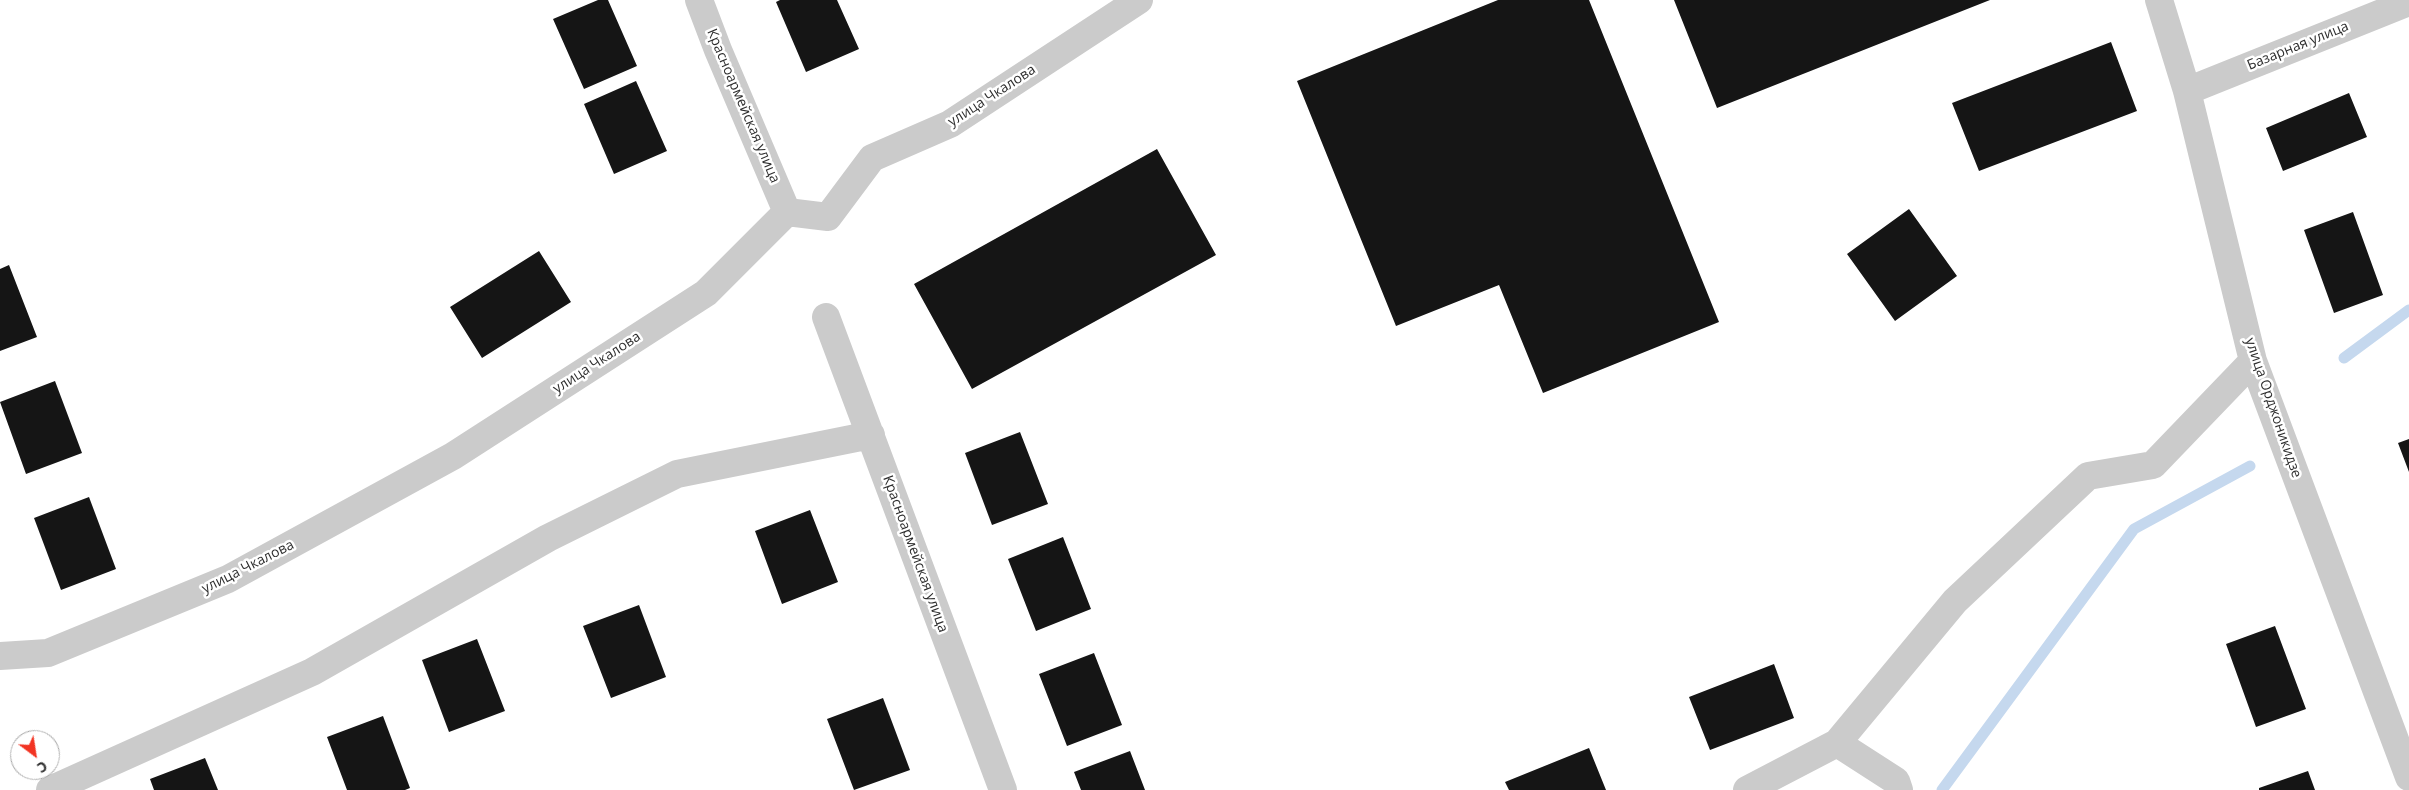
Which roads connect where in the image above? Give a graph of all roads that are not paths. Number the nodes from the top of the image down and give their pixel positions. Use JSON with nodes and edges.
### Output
{"nodes":[{"id":1,"x":699,"y":0,"type":"edge"},
{"id":2,"x":1139,"y":0,"type":"edge"},
{"id":3,"x":2159,"y":0,"type":"edge"},
{"id":4,"x":2409,"y":2,"type":"edge"},
{"id":5,"x":2187,"y":91,"type":"junction"},
{"id":6,"x":787,"y":212,"type":"junction"},
{"id":7,"x":826,"y":317,"type":"dead end"},
{"id":8,"x":2253,"y":361,"type":"junction"},
{"id":9,"x":871,"y":435,"type":"junction"},
{"id":10,"x":0,"y":656,"type":"edge"},
{"id":11,"x":1837,"y":743,"type":"junction"},
{"id":12,"x":2409,"y":777,"type":"edge"},
{"id":13,"x":50,"y":790,"type":"edge"},
{"id":14,"x":1003,"y":790,"type":"edge"},
{"id":15,"x":1747,"y":790,"type":"edge"},
{"id":16,"x":1899,"y":790,"type":"edge"}],
"edges":[{"from":1,"to":6,"type":"street","name":"Красноармейская улица"},
{"from":2,"to":6,"type":"street","name":"улица Чкалова"},
{"from":3,"to":5,"type":"street","name":"улица Орджоникидзе"},
{"from":4,"to":5,"type":"street","name":"Базарная улица"},
{"from":5,"to":8,"type":"street","name":"улица Орджоникидзе"},
{"from":6,"to":10,"type":"street","name":"улица Чкалова"},
{"from":7,"to":9,"type":"street","name":"Красноармейская улица"},
{"from":8,"to":11,"type":"street"},
{"from":8,"to":12,"type":"street","name":"улица Орджоникидзе"},
{"from":9,"to":13,"type":"street"},
{"from":9,"to":14,"type":"street","name":"Красноармейская улица"},
{"from":11,"to":15,"type":"street"},
{"from":11,"to":16,"type":"street"}]}
